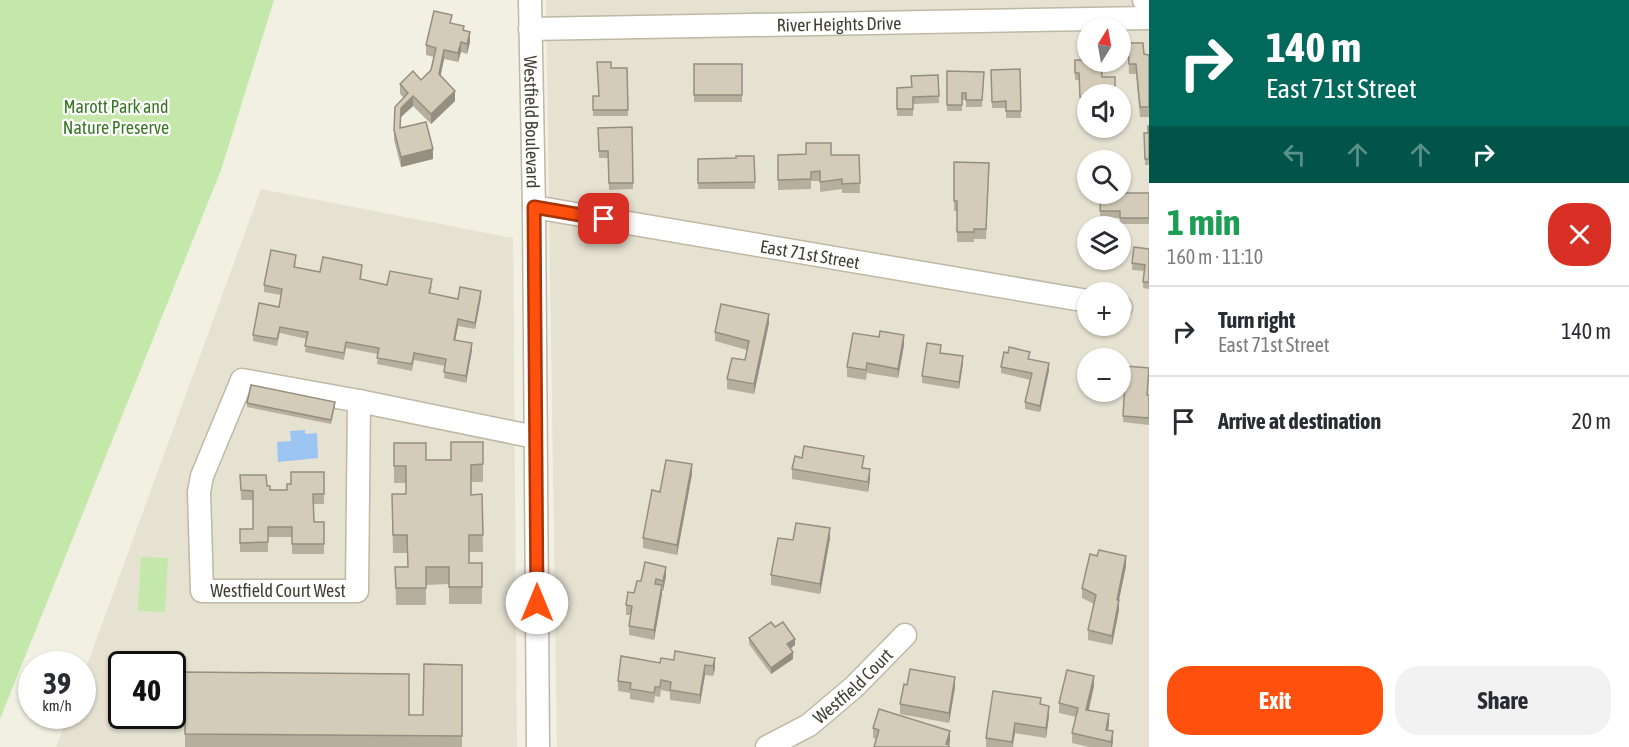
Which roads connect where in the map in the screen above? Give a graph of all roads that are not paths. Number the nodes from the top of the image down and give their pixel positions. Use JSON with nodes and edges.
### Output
{"nodes":[{"id":1,"x":530,"y":0,"type":"edge"},
{"id":2,"x":1144,"y":0,"type":"edge"},
{"id":3,"x":1149,"y":4,"type":"edge"},
{"id":4,"x":1149,"y":18,"type":"edge"},
{"id":5,"x":530,"y":29,"type":"junction"},
{"id":6,"x":534,"y":207,"type":"junction"},
{"id":7,"x":1077,"y":299,"type":"edge"},
{"id":8,"x":359,"y":401,"type":"junction"},
{"id":9,"x":535,"y":437,"type":"junction"},
{"id":10,"x":905,"y":635,"type":"dead end"},
{"id":11,"x":538,"y":747,"type":"edge"},
{"id":12,"x":767,"y":747,"type":"edge"}],
"edges":[{"from":1,"to":5,"type":"street","name":"Westfield Boulevard"},
{"from":2,"to":3,"type":"street"},
{"from":4,"to":5,"type":"street","name":"River Heights Drive"},
{"from":5,"to":6,"type":"street","name":"Westfield Boulevard"},
{"from":6,"to":7,"type":"street","name":"East 71st Street"},
{"from":6,"to":9,"type":"street","name":"Westfield Boulevard"},
{"from":8,"to":8,"type":"street","name":"Westfield Court West"},
{"from":8,"to":9,"type":"street","name":"Westfield Court West"},
{"from":9,"to":11,"type":"street","name":"Westfield Boulevard"},
{"from":10,"to":12,"type":"street","name":"Westfield Court"}]}
